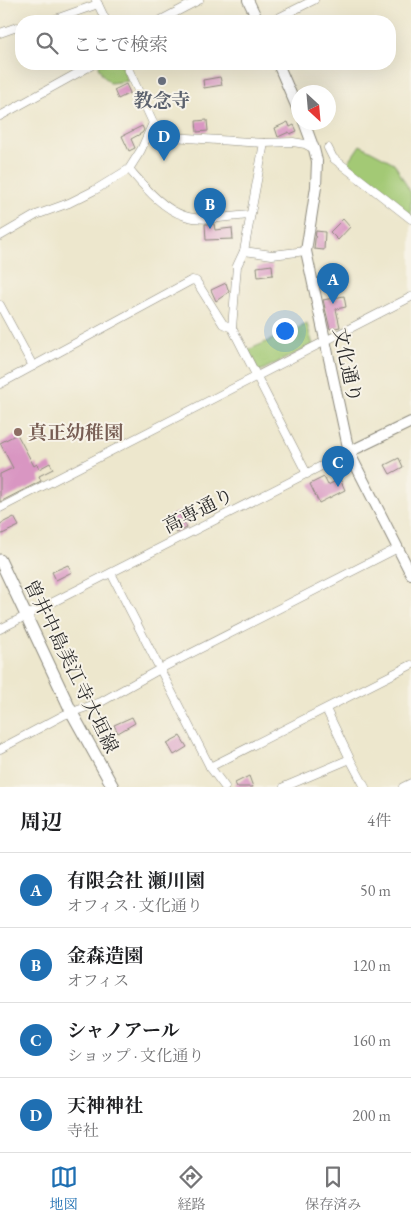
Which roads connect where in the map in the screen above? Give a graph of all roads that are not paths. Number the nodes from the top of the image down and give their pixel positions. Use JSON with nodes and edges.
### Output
{"nodes":[{"id":1,"x":199,"y":0,"type":"edge"},
{"id":2,"x":248,"y":0,"type":"edge"},
{"id":3,"x":314,"y":0,"type":"edge"},
{"id":4,"x":97,"y":2,"type":"edge"},
{"id":5,"x":65,"y":15,"type":"edge"},
{"id":6,"x":103,"y":15,"type":"edge"},
{"id":7,"x":170,"y":15,"type":"edge"},
{"id":8,"x":255,"y":15,"type":"edge"},
{"id":9,"x":284,"y":15,"type":"edge"},
{"id":10,"x":15,"y":28,"type":"edge"},
{"id":11,"x":0,"y":33,"type":"edge"},
{"id":12,"x":83,"y":70,"type":"edge"},
{"id":13,"x":129,"y":70,"type":"edge"},
{"id":14,"x":281,"y":70,"type":"edge"},
{"id":15,"x":291,"y":94,"type":"edge"},
{"id":16,"x":0,"y":116,"type":"edge"},
{"id":17,"x":152,"y":123,"type":"junction"},
{"id":18,"x":307,"y":130,"type":"edge"},
{"id":19,"x":264,"y":143,"type":"junction"},
{"id":20,"x":328,"y":148,"type":"dead end"},
{"id":21,"x":314,"y":149,"type":"junction"},
{"id":22,"x":129,"y":169,"type":"junction"},
{"id":23,"x":250,"y":215,"type":"junction"},
{"id":24,"x":411,"y":219,"type":"edge"},
{"id":25,"x":0,"y":236,"type":"edge"},
{"id":26,"x":244,"y":250,"type":"junction"},
{"id":27,"x":306,"y":251,"type":"junction"},
{"id":28,"x":411,"y":297,"type":"edge"},
{"id":29,"x":0,"y":304,"type":"edge"},
{"id":30,"x":232,"y":328,"type":"junction"},
{"id":31,"x":324,"y":342,"type":"junction"},
{"id":32,"x":33,"y":366,"type":"junction"},
{"id":33,"x":257,"y":376,"type":"junction"},
{"id":34,"x":0,"y":384,"type":"edge"},
{"id":35,"x":411,"y":422,"type":"edge"},
{"id":36,"x":349,"y":452,"type":"junction"},
{"id":37,"x":308,"y":474,"type":"junction"},
{"id":38,"x":0,"y":508,"type":"edge"},
{"id":39,"x":398,"y":548,"type":"junction"},
{"id":40,"x":0,"y":560,"type":"edge"},
{"id":41,"x":111,"y":573,"type":"junction"},
{"id":42,"x":411,"y":574,"type":"edge"},
{"id":43,"x":26,"y":615,"type":"junction"},
{"id":44,"x":0,"y":629,"type":"edge"},
{"id":45,"x":411,"y":665,"type":"edge"},
{"id":46,"x":160,"y":669,"type":"junction"},
{"id":47,"x":326,"y":709,"type":"junction"},
{"id":48,"x":72,"y":713,"type":"junction"},
{"id":49,"x":0,"y":749,"type":"edge"},
{"id":50,"x":350,"y":759,"type":"junction"},
{"id":51,"x":210,"y":767,"type":"junction"},
{"id":52,"x":411,"y":783,"type":"edge"},
{"id":53,"x":113,"y":787,"type":"edge"},
{"id":54,"x":225,"y":787,"type":"edge"},
{"id":55,"x":284,"y":787,"type":"edge"},
{"id":56,"x":365,"y":787,"type":"edge"},
{"id":57,"x":403,"y":787,"type":"edge"}],
"edges":[{"from":1,"to":7,"type":"street"},
{"from":2,"to":8,"type":"street"},
{"from":3,"to":9,"type":"street"},
{"from":4,"to":5,"type":"street"},
{"from":4,"to":6,"type":"street"},
{"from":10,"to":11,"type":"street"},
{"from":12,"to":16,"type":"street"},
{"from":13,"to":17,"type":"street"},
{"from":14,"to":15,"type":"street"},
{"from":17,"to":19,"type":"street"},
{"from":17,"to":22,"type":"street"},
{"from":18,"to":21,"type":"street","name":"文化通り"},
{"from":19,"to":21,"type":"street"},
{"from":19,"to":23,"type":"street"},
{"from":20,"to":24,"type":"street"},
{"from":21,"to":27,"type":"street","name":"文化通り"},
{"from":22,"to":23,"type":"street"},
{"from":22,"to":25,"type":"street"},
{"from":23,"to":26,"type":"street"},
{"from":26,"to":27,"type":"street"},
{"from":26,"to":30,"type":"street"},
{"from":27,"to":31,"type":"street","name":"文化通り"},
{"from":28,"to":31,"type":"street"},
{"from":29,"to":32,"type":"street"},
{"from":30,"to":32,"type":"street"},
{"from":30,"to":33,"type":"street"},
{"from":31,"to":33,"type":"street"},
{"from":31,"to":36,"type":"street","name":"文化通り"},
{"from":32,"to":34,"type":"street"},
{"from":33,"to":37,"type":"street"},
{"from":33,"to":38,"type":"street"},
{"from":35,"to":36,"type":"street","name":"高専通り"},
{"from":36,"to":37,"type":"street","name":"高専通り"},
{"from":36,"to":39,"type":"street","name":"文化通り"},
{"from":37,"to":41,"type":"street","name":"高専通り"},
{"from":39,"to":42,"type":"street","name":"文化通り"},
{"from":39,"to":46,"type":"street"},
{"from":40,"to":43,"type":"main road","name":"曽井中島美江寺大垣線"},
{"from":41,"to":43,"type":"street","name":"高専通り"},
{"from":41,"to":46,"type":"street"},
{"from":43,"to":44,"type":"street","name":"高専通り"},
{"from":43,"to":48,"type":"main road","name":"曽井中島美江寺大垣線"},
{"from":45,"to":47,"type":"street"},
{"from":46,"to":48,"type":"street"},
{"from":46,"to":51,"type":"street"},
{"from":47,"to":50,"type":"street"},
{"from":47,"to":51,"type":"street"},
{"from":48,"to":49,"type":"street"},
{"from":48,"to":53,"type":"main road","name":"曽井中島美江寺大垣線"},
{"from":50,"to":55,"type":"street"},
{"from":50,"to":56,"type":"street"},
{"from":51,"to":54,"type":"street"},
{"from":52,"to":57,"type":"street"}]}
